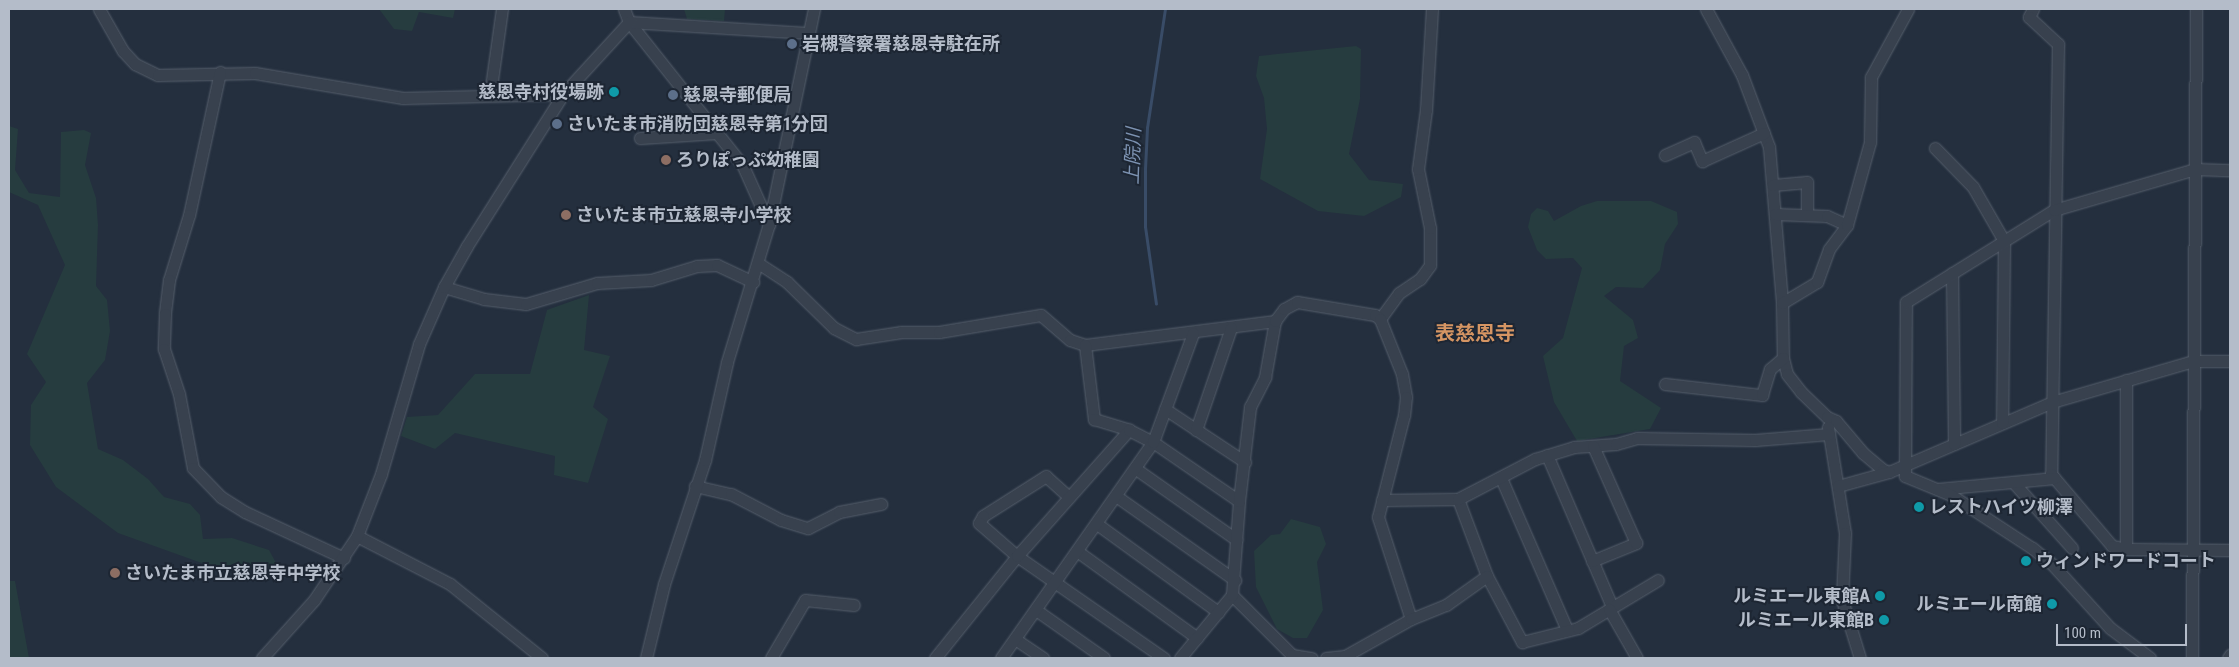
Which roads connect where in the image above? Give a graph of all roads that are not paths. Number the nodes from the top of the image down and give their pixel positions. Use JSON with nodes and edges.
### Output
{"nodes":[{"id":1,"x":99,"y":9,"type":"edge"},
{"id":2,"x":502,"y":9,"type":"edge"},
{"id":3,"x":624,"y":9,"type":"edge"},
{"id":4,"x":814,"y":9,"type":"edge"},
{"id":5,"x":1432,"y":9,"type":"edge"},
{"id":6,"x":1706,"y":9,"type":"edge"},
{"id":7,"x":1908,"y":9,"type":"edge"},
{"id":8,"x":2196,"y":9,"type":"edge"},
{"id":9,"x":2028,"y":11,"type":"edge"},
{"id":10,"x":629,"y":22,"type":"junction"},
{"id":11,"x":807,"y":33,"type":"junction"},
{"id":12,"x":220,"y":72,"type":"junction"},
{"id":13,"x":490,"y":94,"type":"junction"},
{"id":14,"x":562,"y":94,"type":"junction"},
{"id":15,"x":717,"y":133,"type":"junction"},
{"id":16,"x":1764,"y":133,"type":"junction"},
{"id":17,"x":640,"y":138,"type":"dead end"},
{"id":18,"x":1935,"y":148,"type":"dead end"},
{"id":19,"x":1665,"y":155,"type":"dead end"},
{"id":20,"x":2195,"y":169,"type":"junction"},
{"id":21,"x":2230,"y":170,"type":"edge"},
{"id":22,"x":1774,"y":185,"type":"junction"},
{"id":23,"x":2054,"y":210,"type":"junction"},
{"id":24,"x":1775,"y":214,"type":"junction"},
{"id":25,"x":1807,"y":214,"type":"junction"},
{"id":26,"x":770,"y":224,"type":"junction"},
{"id":27,"x":1846,"y":226,"type":"junction"},
{"id":28,"x":2004,"y":241,"type":"junction"},
{"id":29,"x":758,"y":263,"type":"junction"},
{"id":30,"x":1952,"y":273,"type":"junction"},
{"id":31,"x":753,"y":282,"type":"junction"},
{"id":32,"x":444,"y":287,"type":"junction"},
{"id":33,"x":1782,"y":303,"type":"junction"},
{"id":34,"x":1380,"y":320,"type":"junction"},
{"id":35,"x":1275,"y":321,"type":"junction"},
{"id":36,"x":1232,"y":328,"type":"junction"},
{"id":37,"x":1193,"y":333,"type":"junction"},
{"id":38,"x":1085,"y":345,"type":"junction"},
{"id":39,"x":1783,"y":358,"type":"junction"},
{"id":40,"x":2230,"y":361,"type":"edge"},
{"id":41,"x":2193,"y":362,"type":"junction"},
{"id":42,"x":2126,"y":380,"type":"junction"},
{"id":43,"x":1665,"y":384,"type":"dead end"},
{"id":44,"x":2052,"y":402,"type":"junction"},
{"id":45,"x":1165,"y":409,"type":"junction"},
{"id":46,"x":1827,"y":418,"type":"junction"},
{"id":47,"x":2002,"y":423,"type":"junction"},
{"id":48,"x":1129,"y":430,"type":"junction"},
{"id":49,"x":1196,"y":430,"type":"junction"},
{"id":50,"x":1830,"y":434,"type":"junction"},
{"id":51,"x":1153,"y":442,"type":"junction"},
{"id":52,"x":1954,"y":444,"type":"junction"},
{"id":53,"x":1593,"y":446,"type":"junction"},
{"id":54,"x":1547,"y":455,"type":"junction"},
{"id":55,"x":1245,"y":462,"type":"junction"},
{"id":56,"x":1905,"y":465,"type":"junction"},
{"id":57,"x":1136,"y":469,"type":"junction"},
{"id":58,"x":1888,"y":472,"type":"junction"},
{"id":59,"x":1501,"y":478,"type":"junction"},
{"id":60,"x":2054,"y":478,"type":"junction"},
{"id":61,"x":2014,"y":483,"type":"junction"},
{"id":62,"x":695,"y":486,"type":"junction"},
{"id":63,"x":1838,"y":486,"type":"junction"},
{"id":64,"x":1937,"y":489,"type":"junction"},
{"id":65,"x":1069,"y":496,"type":"junction"},
{"id":66,"x":1116,"y":496,"type":"junction"},
{"id":67,"x":1458,"y":499,"type":"junction"},
{"id":68,"x":1382,"y":500,"type":"junction"},
{"id":69,"x":1239,"y":501,"type":"junction"},
{"id":70,"x":881,"y":504,"type":"dead end"},
{"id":71,"x":1096,"y":524,"type":"junction"},
{"id":72,"x":357,"y":536,"type":"junction"},
{"id":73,"x":1237,"y":540,"type":"junction"},
{"id":74,"x":2072,"y":548,"type":"dead end"},
{"id":75,"x":2126,"y":549,"type":"junction"},
{"id":76,"x":2194,"y":549,"type":"junction"},
{"id":77,"x":2230,"y":550,"type":"edge"},
{"id":78,"x":1077,"y":552,"type":"junction"},
{"id":79,"x":1017,"y":556,"type":"junction"},
{"id":80,"x":344,"y":558,"type":"junction"},
{"id":81,"x":1592,"y":561,"type":"junction"},
{"id":82,"x":1487,"y":576,"type":"junction"},
{"id":83,"x":1235,"y":580,"type":"junction"},
{"id":84,"x":1658,"y":580,"type":"dead end"},
{"id":85,"x":1056,"y":581,"type":"junction"},
{"id":86,"x":1232,"y":595,"type":"junction"},
{"id":87,"x":854,"y":605,"type":"dead end"},
{"id":88,"x":1611,"y":608,"type":"junction"},
{"id":89,"x":1036,"y":610,"type":"junction"},
{"id":90,"x":1218,"y":612,"type":"junction"},
{"id":91,"x":1411,"y":620,"type":"junction"},
{"id":92,"x":1567,"y":630,"type":"junction"},
{"id":93,"x":1197,"y":638,"type":"junction"},
{"id":94,"x":1015,"y":639,"type":"junction"},
{"id":95,"x":2230,"y":655,"type":"edge"},
{"id":96,"x":262,"y":658,"type":"edge"},
{"id":97,"x":542,"y":658,"type":"edge"},
{"id":98,"x":646,"y":658,"type":"edge"},
{"id":99,"x":771,"y":658,"type":"edge"},
{"id":100,"x":936,"y":658,"type":"edge"},
{"id":101,"x":1001,"y":658,"type":"edge"},
{"id":102,"x":1043,"y":658,"type":"edge"},
{"id":103,"x":1104,"y":658,"type":"edge"},
{"id":104,"x":1164,"y":658,"type":"edge"},
{"id":105,"x":1180,"y":658,"type":"edge"},
{"id":106,"x":1312,"y":658,"type":"edge"},
{"id":107,"x":1326,"y":658,"type":"edge"},
{"id":108,"x":1637,"y":658,"type":"edge"},
{"id":109,"x":1860,"y":658,"type":"edge"},
{"id":110,"x":2150,"y":658,"type":"edge"},
{"id":111,"x":2192,"y":658,"type":"edge"},
{"id":112,"x":2228,"y":658,"type":"edge"}],
"edges":[{"from":1,"to":12,"type":"street"},
{"from":2,"to":13,"type":"street"},
{"from":3,"to":10,"type":"street"},
{"from":4,"to":11,"type":"street"},
{"from":5,"to":34,"type":"street"},
{"from":6,"to":16,"type":"street"},
{"from":7,"to":27,"type":"street"},
{"from":8,"to":20,"type":"street"},
{"from":9,"to":23,"type":"street"},
{"from":10,"to":11,"type":"street"},
{"from":10,"to":14,"type":"street"},
{"from":10,"to":15,"type":"street"},
{"from":11,"to":26,"type":"street"},
{"from":12,"to":13,"type":"street"},
{"from":12,"to":80,"type":"street"},
{"from":13,"to":14,"type":"street"},
{"from":14,"to":32,"type":"street"},
{"from":15,"to":17,"type":"street"},
{"from":15,"to":26,"type":"street"},
{"from":16,"to":19,"type":"street"},
{"from":16,"to":22,"type":"street"},
{"from":18,"to":28,"type":"street"},
{"from":20,"to":21,"type":"street"},
{"from":20,"to":23,"type":"street"},
{"from":20,"to":41,"type":"street"},
{"from":22,"to":24,"type":"street"},
{"from":22,"to":25,"type":"street"},
{"from":23,"to":28,"type":"street"},
{"from":23,"to":44,"type":"street"},
{"from":24,"to":25,"type":"street"},
{"from":24,"to":33,"type":"street"},
{"from":25,"to":27,"type":"street"},
{"from":26,"to":29,"type":"street"},
{"from":27,"to":33,"type":"street"},
{"from":28,"to":30,"type":"street"},
{"from":28,"to":47,"type":"street"},
{"from":29,"to":31,"type":"street"},
{"from":29,"to":38,"type":"street"},
{"from":30,"to":52,"type":"street"},
{"from":30,"to":56,"type":"street"},
{"from":31,"to":32,"type":"street"},
{"from":31,"to":62,"type":"street"},
{"from":32,"to":72,"type":"street"},
{"from":33,"to":39,"type":"street"},
{"from":34,"to":35,"type":"street"},
{"from":34,"to":68,"type":"street"},
{"from":35,"to":36,"type":"street"},
{"from":35,"to":55,"type":"street"},
{"from":36,"to":37,"type":"street"},
{"from":36,"to":49,"type":"street"},
{"from":37,"to":38,"type":"street"},
{"from":37,"to":45,"type":"street"},
{"from":38,"to":48,"type":"street"},
{"from":39,"to":43,"type":"street"},
{"from":39,"to":46,"type":"street"},
{"from":40,"to":41,"type":"street"},
{"from":41,"to":42,"type":"street"},
{"from":41,"to":76,"type":"street"},
{"from":42,"to":44,"type":"street"},
{"from":42,"to":75,"type":"street"},
{"from":44,"to":47,"type":"street"},
{"from":44,"to":60,"type":"street"},
{"from":45,"to":49,"type":"street"},
{"from":45,"to":51,"type":"street"},
{"from":46,"to":50,"type":"street"},
{"from":46,"to":58,"type":"street"},
{"from":47,"to":52,"type":"street"},
{"from":48,"to":51,"type":"street"},
{"from":48,"to":65,"type":"street"},
{"from":49,"to":55,"type":"street"},
{"from":50,"to":53,"type":"street"},
{"from":50,"to":63,"type":"street"},
{"from":51,"to":57,"type":"street"},
{"from":51,"to":69,"type":"street"},
{"from":52,"to":56,"type":"street"},
{"from":53,"to":54,"type":"street"},
{"from":53,"to":81,"type":"street"},
{"from":54,"to":59,"type":"street"},
{"from":54,"to":81,"type":"street"},
{"from":55,"to":69,"type":"street"},
{"from":56,"to":58,"type":"street"},
{"from":56,"to":64,"type":"street"},
{"from":57,"to":66,"type":"street"},
{"from":57,"to":73,"type":"street"},
{"from":58,"to":63,"type":"street"},
{"from":59,"to":67,"type":"street"},
{"from":59,"to":92,"type":"street"},
{"from":60,"to":61,"type":"street"},
{"from":60,"to":75,"type":"street"},
{"from":61,"to":64,"type":"street"},
{"from":61,"to":74,"type":"street"},
{"from":62,"to":70,"type":"street"},
{"from":62,"to":98,"type":"street"},
{"from":63,"to":109,"type":"street"},
{"from":64,"to":110,"type":"street"},
{"from":65,"to":79,"type":"street"},
{"from":65,"to":79,"type":"street"},
{"from":66,"to":71,"type":"street"},
{"from":66,"to":83,"type":"street"},
{"from":67,"to":68,"type":"street"},
{"from":67,"to":82,"type":"street"},
{"from":68,"to":91,"type":"street"},
{"from":69,"to":73,"type":"street"},
{"from":71,"to":78,"type":"street"},
{"from":71,"to":90,"type":"street"},
{"from":72,"to":80,"type":"street"},
{"from":72,"to":97,"type":"street"},
{"from":73,"to":83,"type":"street"},
{"from":75,"to":76,"type":"street"},
{"from":76,"to":77,"type":"street"},
{"from":76,"to":111,"type":"street"},
{"from":78,"to":85,"type":"street"},
{"from":78,"to":93,"type":"street"},
{"from":79,"to":85,"type":"street"},
{"from":79,"to":100,"type":"street"},
{"from":80,"to":96,"type":"street"},
{"from":81,"to":88,"type":"street"},
{"from":82,"to":91,"type":"street"},
{"from":82,"to":92,"type":"street"},
{"from":83,"to":86,"type":"street"},
{"from":84,"to":88,"type":"street"},
{"from":85,"to":89,"type":"street"},
{"from":85,"to":104,"type":"street"},
{"from":86,"to":90,"type":"street"},
{"from":86,"to":106,"type":"street"},
{"from":87,"to":99,"type":"street"},
{"from":88,"to":92,"type":"street"},
{"from":88,"to":108,"type":"street"},
{"from":89,"to":94,"type":"street"},
{"from":89,"to":103,"type":"street"},
{"from":90,"to":93,"type":"street"},
{"from":91,"to":107,"type":"street"},
{"from":93,"to":105,"type":"street"},
{"from":94,"to":101,"type":"street"},
{"from":94,"to":102,"type":"street"},
{"from":95,"to":112,"type":"street"}]}
